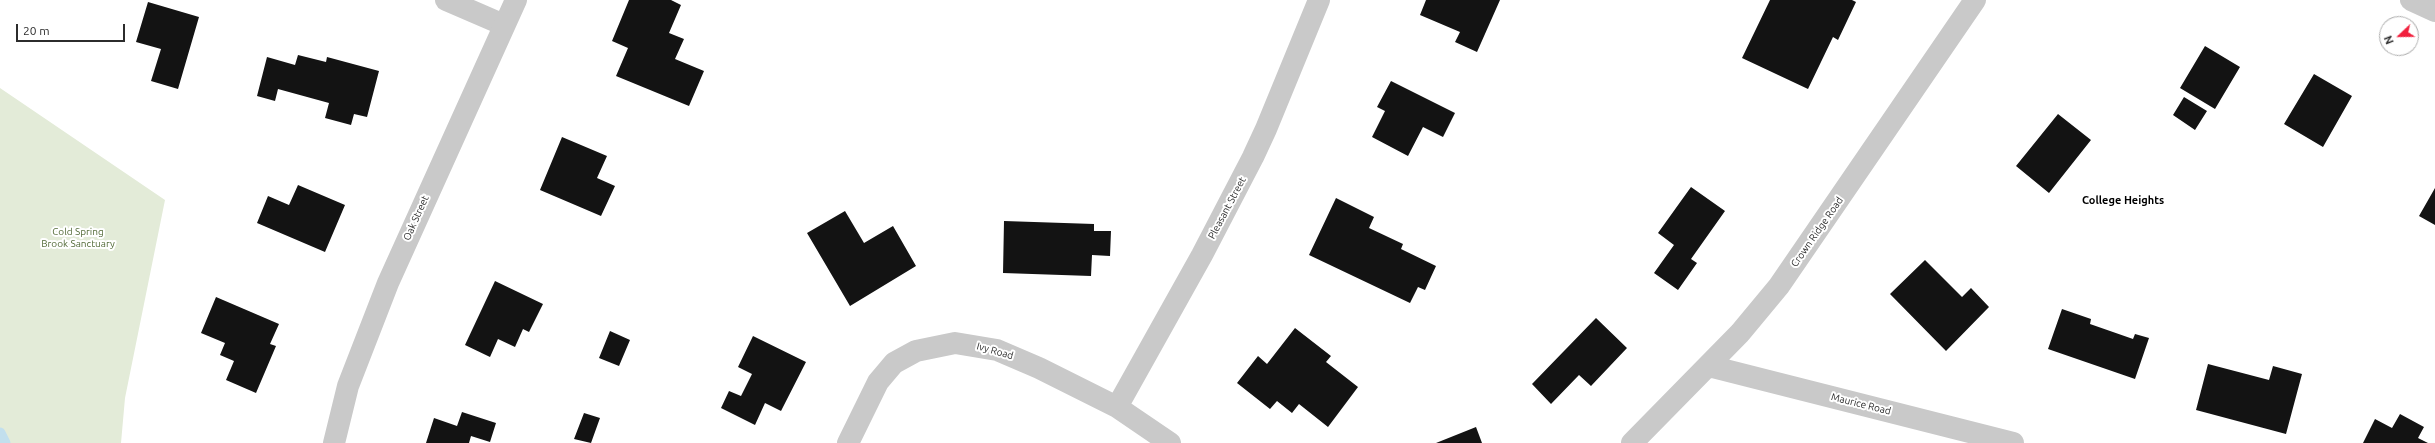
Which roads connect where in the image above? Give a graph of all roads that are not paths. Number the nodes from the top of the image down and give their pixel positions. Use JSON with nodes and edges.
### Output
{"nodes":[{"id":1,"x":446,"y":0,"type":"edge"},
{"id":2,"x":516,"y":0,"type":"edge"},
{"id":3,"x":1319,"y":0,"type":"edge"},
{"id":4,"x":1975,"y":0,"type":"edge"},
{"id":5,"x":2411,"y":0,"type":"edge"},
{"id":6,"x":2435,"y":11,"type":"edge"},
{"id":7,"x":504,"y":25,"type":"junction"},
{"id":8,"x":1709,"y":366,"type":"junction"},
{"id":9,"x":1117,"y":407,"type":"junction"},
{"id":10,"x":334,"y":443,"type":"edge"},
{"id":11,"x":848,"y":443,"type":"edge"},
{"id":12,"x":1170,"y":443,"type":"edge"},
{"id":13,"x":1632,"y":443,"type":"edge"},
{"id":14,"x":2013,"y":443,"type":"edge"}],
"edges":[{"from":1,"to":7,"type":"street"},
{"from":2,"to":7,"type":"street","name":"Oak Street"},
{"from":3,"to":9,"type":"street","name":"Pleasant Street"},
{"from":4,"to":8,"type":"street","name":"Crown Ridge Road"},
{"from":5,"to":6,"type":"street"},
{"from":7,"to":10,"type":"street","name":"Oak Street"},
{"from":8,"to":13,"type":"street","name":"Crown Ridge Road"},
{"from":8,"to":14,"type":"street","name":"Maurice Road"},
{"from":9,"to":11,"type":"street","name":"Ivy Road"},
{"from":9,"to":12,"type":"street","name":"Ivy Road"}]}
